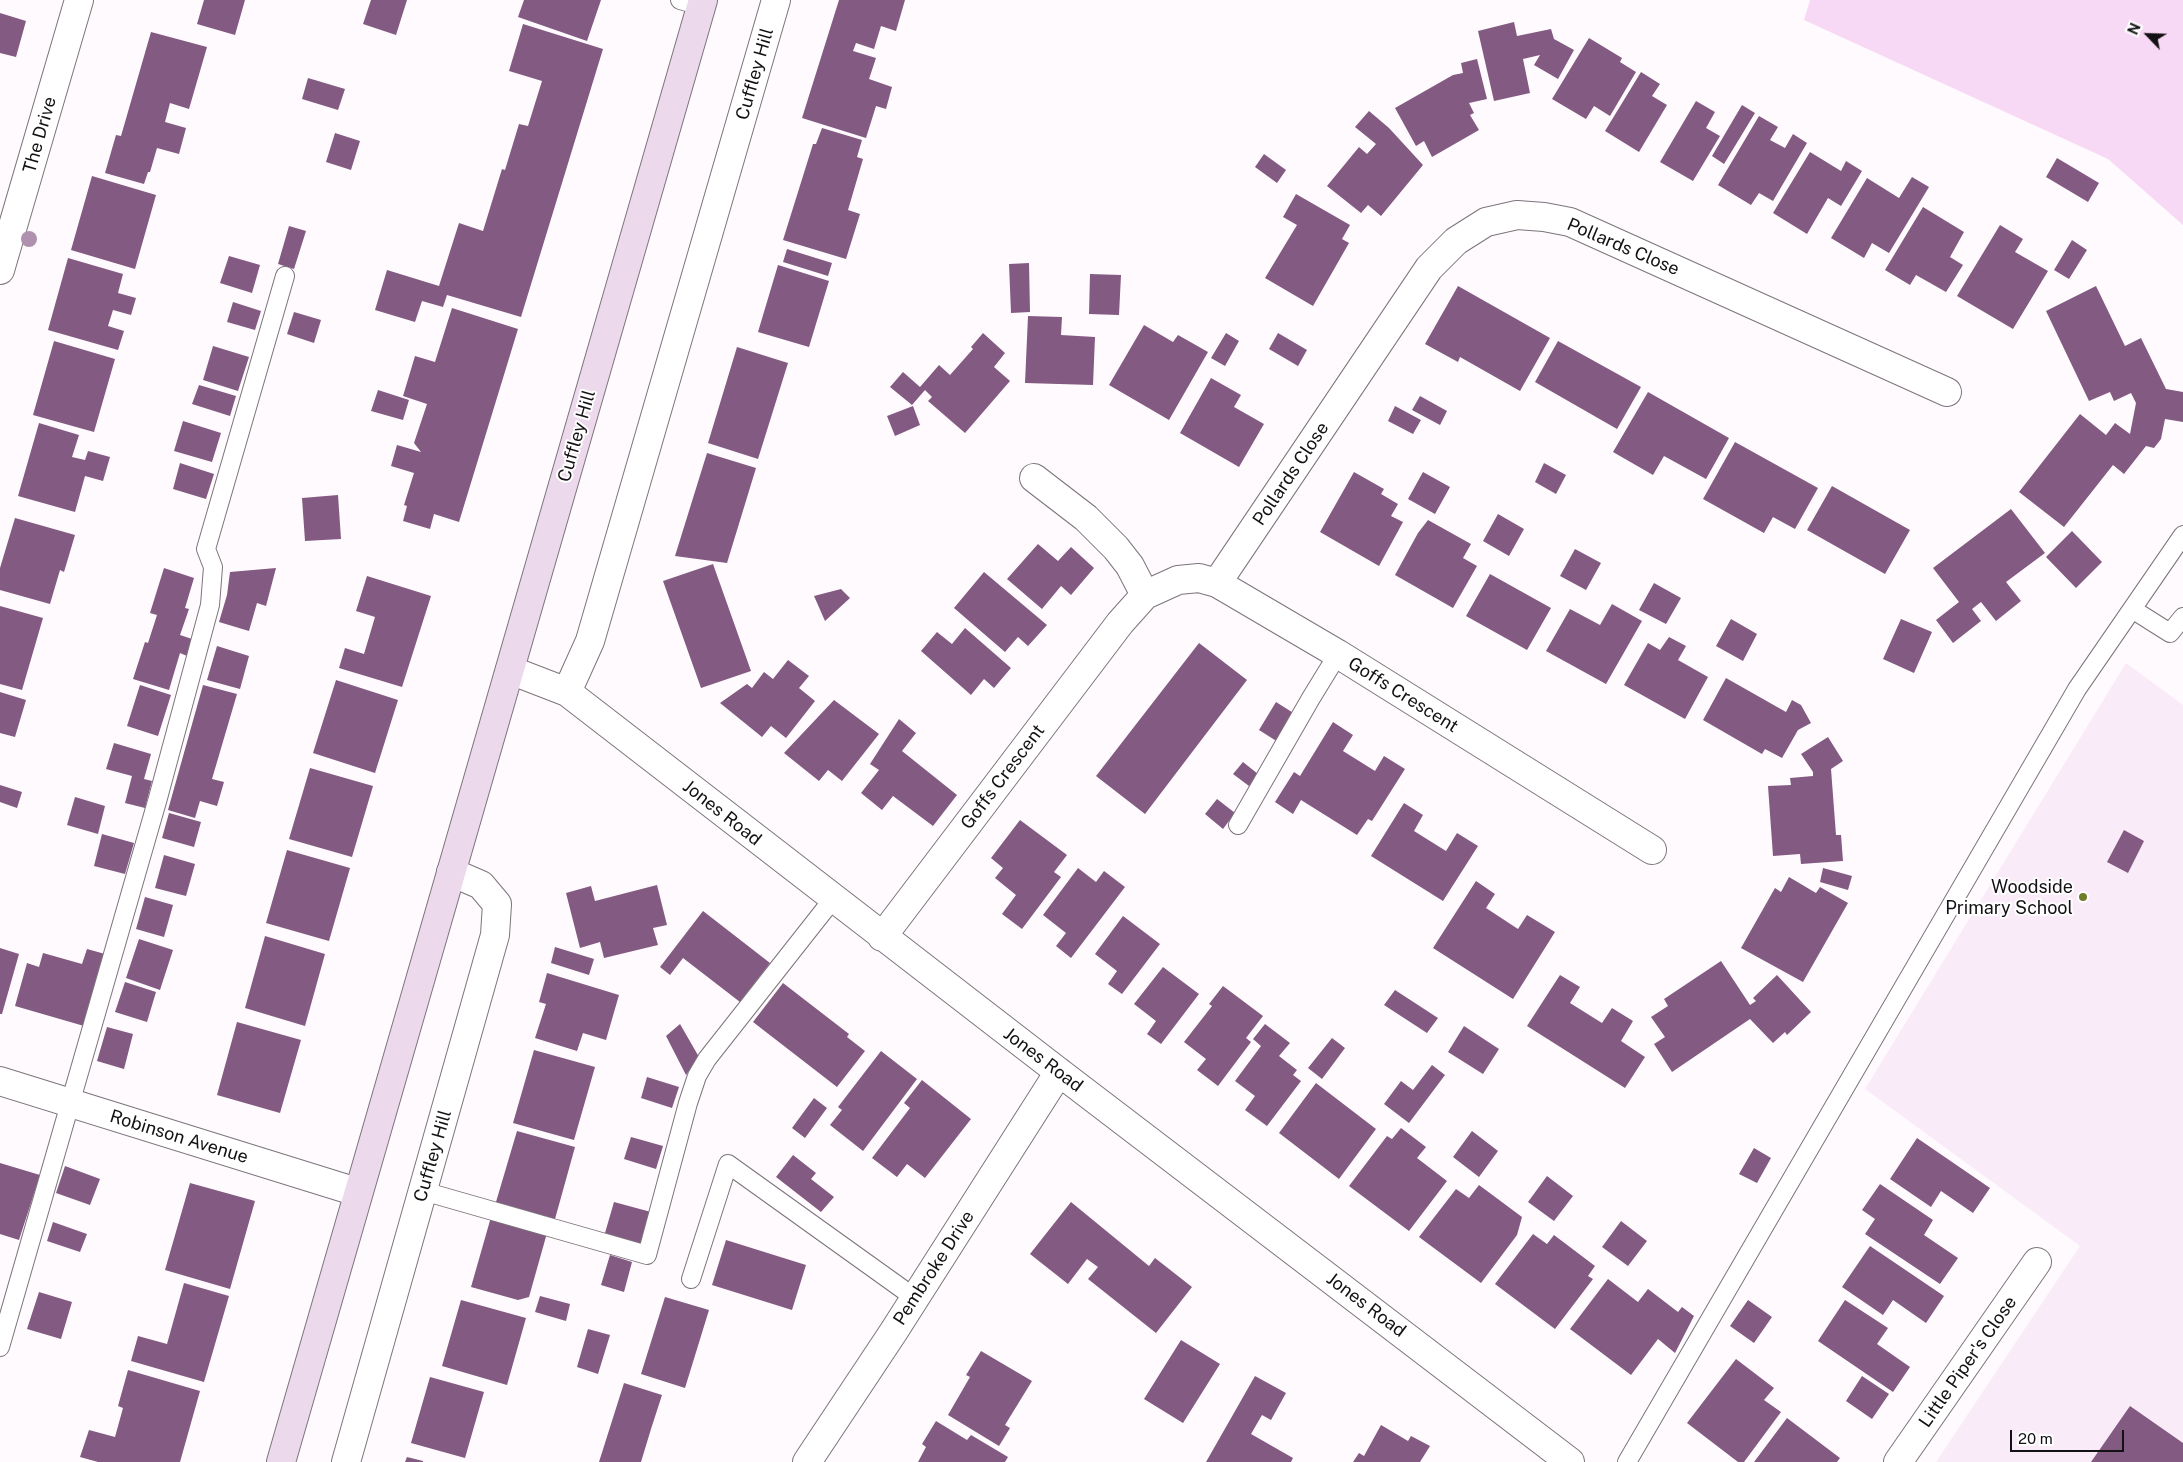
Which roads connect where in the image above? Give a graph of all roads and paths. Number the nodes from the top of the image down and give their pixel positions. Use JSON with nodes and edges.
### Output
{"nodes":[{"id":1,"x":79,"y":0,"type":"edge"},
{"id":2,"x":776,"y":0,"type":"edge"},
{"id":3,"x":695,"y":2,"type":"edge"},
{"id":4,"x":0,"y":270,"type":"edge"},
{"id":5,"x":285,"y":276,"type":"dead end"},
{"id":6,"x":1948,"y":392,"type":"dead end"},
{"id":7,"x":1034,"y":478,"type":"dead end"},
{"id":8,"x":2183,"y":535,"type":"edge"},
{"id":9,"x":1217,"y":583,"type":"junction"},
{"id":10,"x":1145,"y":594,"type":"junction"},
{"id":11,"x":2132,"y":609,"type":"junction"},
{"id":12,"x":2183,"y":617,"type":"edge"},
{"id":13,"x":1338,"y":654,"type":"junction"},
{"id":14,"x":510,"y":670,"type":"junction"},
{"id":15,"x":567,"y":692,"type":"junction"},
{"id":16,"x":1238,"y":825,"type":"dead end"},
{"id":17,"x":1652,"y":850,"type":"dead end"},
{"id":18,"x":451,"y":872,"type":"junction"},
{"id":19,"x":833,"y":898,"type":"junction"},
{"id":20,"x":882,"y":937,"type":"junction"},
{"id":21,"x":1059,"y":1072,"type":"junction"},
{"id":22,"x":0,"y":1081,"type":"edge"},
{"id":23,"x":70,"y":1103,"type":"junction"},
{"id":24,"x":423,"y":1191,"type":"junction"},
{"id":25,"x":358,"y":1192,"type":"junction"},
{"id":26,"x":2037,"y":1262,"type":"dead end"},
{"id":27,"x":691,"y":1279,"type":"dead end"},
{"id":28,"x":914,"y":1298,"type":"junction"},
{"id":29,"x":0,"y":1347,"type":"edge"},
{"id":30,"x":281,"y":1462,"type":"edge"},
{"id":31,"x":346,"y":1462,"type":"edge"},
{"id":32,"x":807,"y":1462,"type":"edge"},
{"id":33,"x":1570,"y":1462,"type":"edge"},
{"id":34,"x":1628,"y":1462,"type":"edge"},
{"id":35,"x":1898,"y":1462,"type":"edge"}],
"edges":[{"from":1,"to":4,"type":"street","name":"The Drive"},
{"from":2,"to":15,"type":"street","name":"Cuffley Hill"},
{"from":3,"to":14,"type":"main road","name":"Cuffley Hill"},
{"from":5,"to":23,"type":"lane"},
{"from":6,"to":9,"type":"street","name":"Pollards Close"},
{"from":7,"to":10,"type":"street"},
{"from":8,"to":11,"type":"lane"},
{"from":9,"to":10,"type":"street","name":"Goffs Crescent"},
{"from":9,"to":13,"type":"street","name":"Goffs Crescent"},
{"from":10,"to":20,"type":"street","name":"Goffs Crescent"},
{"from":11,"to":12,"type":"lane"},
{"from":11,"to":34,"type":"lane"},
{"from":13,"to":16,"type":"lane"},
{"from":13,"to":17,"type":"street","name":"Goffs Crescent"},
{"from":14,"to":15,"type":"street","name":"Jones Road"},
{"from":14,"to":18,"type":"main road","name":"Cuffley Hill"},
{"from":15,"to":19,"type":"street","name":"Jones Road"},
{"from":18,"to":24,"type":"street","name":"Cuffley Hill"},
{"from":18,"to":25,"type":"main road","name":"Cuffley Hill"},
{"from":19,"to":20,"type":"street","name":"Jones Road"},
{"from":19,"to":24,"type":"lane"},
{"from":20,"to":21,"type":"street","name":"Jones Road"},
{"from":21,"to":28,"type":"street","name":"Pembroke Drive"},
{"from":21,"to":33,"type":"street","name":"Jones Road"},
{"from":22,"to":23,"type":"street","name":"Robinson Avenue"},
{"from":23,"to":25,"type":"street","name":"Robinson Avenue"},
{"from":23,"to":29,"type":"lane"},
{"from":24,"to":31,"type":"street","name":"Cuffley Hill"},
{"from":25,"to":30,"type":"main road","name":"Cuffley Hill"},
{"from":26,"to":35,"type":"street","name":"Little Piper's Close"},
{"from":27,"to":28,"type":"lane"},
{"from":28,"to":32,"type":"street","name":"Pembroke Drive"}]}
